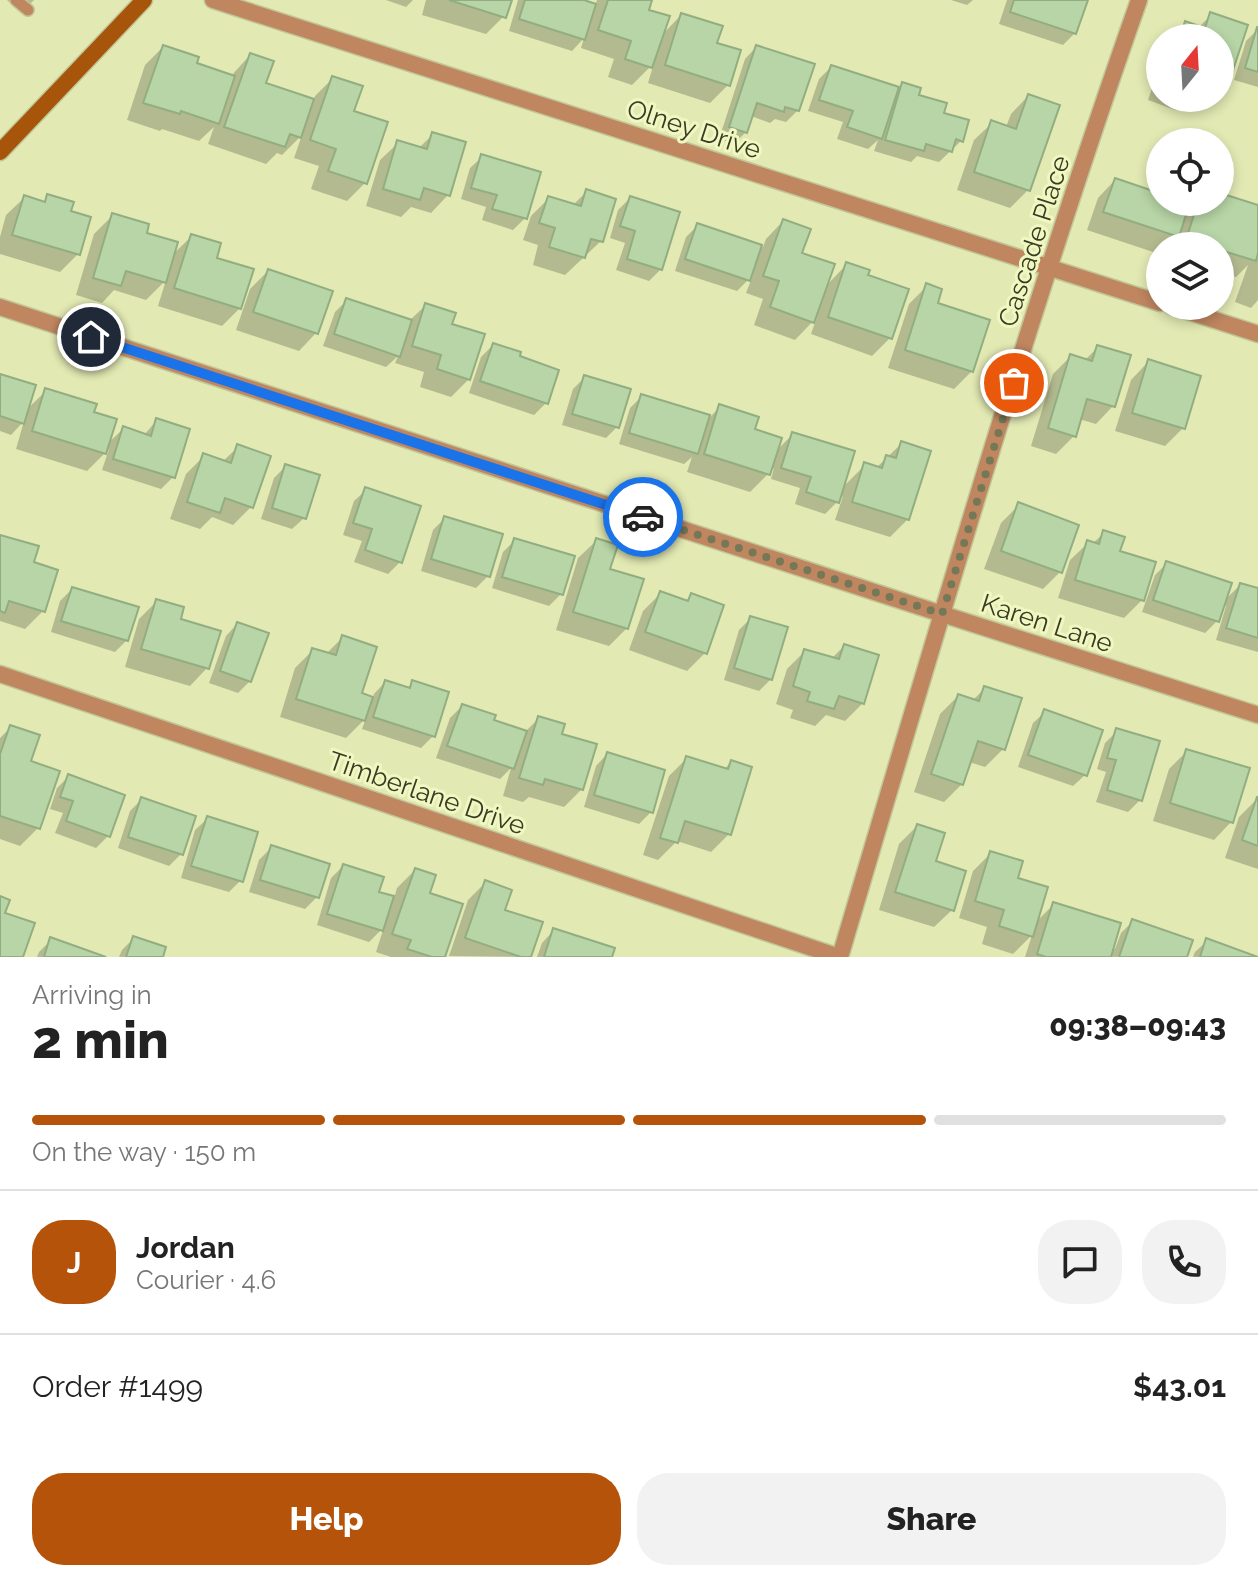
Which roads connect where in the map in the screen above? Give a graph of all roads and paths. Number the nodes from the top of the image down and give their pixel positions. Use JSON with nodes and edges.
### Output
{"nodes":[{"id":1,"x":16,"y":0,"type":"edge"},
{"id":2,"x":144,"y":0,"type":"edge"},
{"id":3,"x":213,"y":0,"type":"edge"},
{"id":4,"x":1139,"y":0,"type":"edge"},
{"id":5,"x":28,"y":10,"type":"dead end"},
{"id":6,"x":0,"y":152,"type":"edge"},
{"id":7,"x":1050,"y":268,"type":"junction"},
{"id":8,"x":1146,"y":299,"type":"edge"},
{"id":9,"x":0,"y":307,"type":"edge"},
{"id":10,"x":1214,"y":320,"type":"edge"},
{"id":11,"x":1258,"y":334,"type":"edge"},
{"id":12,"x":942,"y":614,"type":"junction"},
{"id":13,"x":0,"y":674,"type":"edge"},
{"id":14,"x":1258,"y":715,"type":"edge"},
{"id":15,"x":840,"y":957,"type":"edge"}],
"edges":[{"from":1,"to":5,"type":"lane"},
{"from":2,"to":6,"type":"street"},
{"from":3,"to":7,"type":"street","name":"Olney Drive"},
{"from":4,"to":7,"type":"street","name":"Cascade Place"},
{"from":7,"to":8,"type":"street","name":"Olney Drive"},
{"from":7,"to":12,"type":"street","name":"Cascade Place"},
{"from":9,"to":12,"type":"street","name":"Karen Lane"},
{"from":10,"to":11,"type":"street"},
{"from":12,"to":14,"type":"street","name":"Karen Lane"},
{"from":12,"to":15,"type":"street","name":"Cascade Place"},
{"from":13,"to":15,"type":"street","name":"Timberlane Drive"}]}
